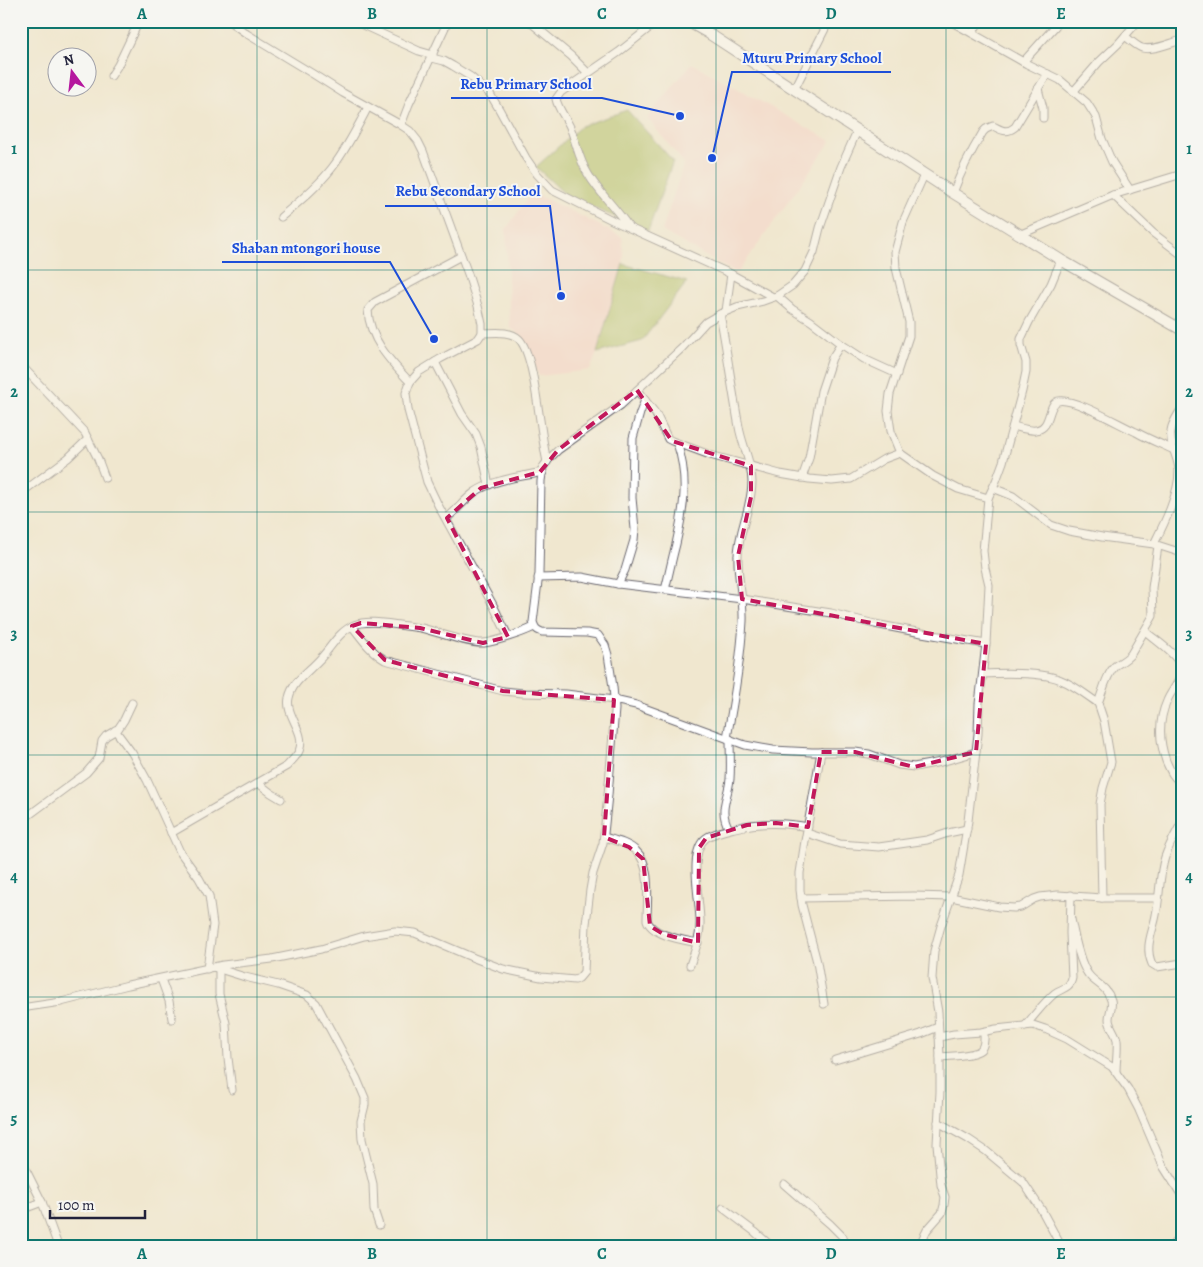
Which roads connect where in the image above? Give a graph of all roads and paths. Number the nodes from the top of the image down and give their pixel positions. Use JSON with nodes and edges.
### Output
{"nodes":[{"id":1,"x":139,"y":21,"type":"edge"},
{"id":2,"x":229,"y":21,"type":"edge"},
{"id":3,"x":354,"y":21,"type":"edge"},
{"id":4,"x":448,"y":21,"type":"edge"},
{"id":5,"x":529,"y":21,"type":"edge"},
{"id":6,"x":658,"y":21,"type":"edge"},
{"id":7,"x":687,"y":21,"type":"edge"},
{"id":8,"x":829,"y":21,"type":"edge"},
{"id":9,"x":950,"y":21,"type":"edge"},
{"id":10,"x":980,"y":21,"type":"edge"},
{"id":11,"x":1060,"y":21,"type":"edge"},
{"id":12,"x":1138,"y":21,"type":"edge"},
{"id":13,"x":972,"y":33,"type":"junction"},
{"id":14,"x":1126,"y":36,"type":"junction"},
{"id":15,"x":1182,"y":40,"type":"edge"},
{"id":16,"x":432,"y":56,"type":"junction"},
{"id":17,"x":1023,"y":62,"type":"junction"},
{"id":18,"x":588,"y":73,"type":"junction"},
{"id":19,"x":1048,"y":74,"type":"junction"},
{"id":20,"x":111,"y":76,"type":"dead end"},
{"id":21,"x":1038,"y":89,"type":"junction"},
{"id":22,"x":794,"y":90,"type":"junction"},
{"id":23,"x":1073,"y":92,"type":"junction"},
{"id":24,"x":368,"y":108,"type":"junction"},
{"id":25,"x":1043,"y":118,"type":"dead end"},
{"id":26,"x":401,"y":125,"type":"junction"},
{"id":27,"x":857,"y":131,"type":"junction"},
{"id":28,"x":1182,"y":174,"type":"edge"},
{"id":29,"x":924,"y":175,"type":"junction"},
{"id":30,"x":1130,"y":190,"type":"junction"},
{"id":31,"x":953,"y":193,"type":"junction"},
{"id":32,"x":1113,"y":195,"type":"junction"},
{"id":33,"x":281,"y":217,"type":"dead end"},
{"id":34,"x":629,"y":228,"type":"junction"},
{"id":35,"x":1019,"y":235,"type":"junction"},
{"id":36,"x":1182,"y":255,"type":"edge"},
{"id":37,"x":461,"y":256,"type":"junction"},
{"id":38,"x":1061,"y":260,"type":"junction"},
{"id":39,"x":731,"y":274,"type":"junction"},
{"id":40,"x":775,"y":296,"type":"junction"},
{"id":41,"x":723,"y":312,"type":"junction"},
{"id":42,"x":1182,"y":330,"type":"edge"},
{"id":43,"x":482,"y":333,"type":"junction"},
{"id":44,"x":841,"y":344,"type":"junction"},
{"id":45,"x":435,"y":362,"type":"junction"},
{"id":46,"x":21,"y":365,"type":"edge"},
{"id":47,"x":897,"y":374,"type":"junction"},
{"id":48,"x":410,"y":382,"type":"junction"},
{"id":49,"x":636,"y":390,"type":"junction"},
{"id":50,"x":645,"y":400,"type":"junction"},
{"id":51,"x":1182,"y":408,"type":"edge"},
{"id":52,"x":1013,"y":426,"type":"junction"},
{"id":53,"x":88,"y":439,"type":"junction"},
{"id":54,"x":677,"y":443,"type":"junction"},
{"id":55,"x":1174,"y":450,"type":"junction"},
{"id":56,"x":900,"y":453,"type":"junction"},
{"id":57,"x":547,"y":462,"type":"junction"},
{"id":58,"x":1179,"y":462,"type":"edge"},
{"id":59,"x":750,"y":466,"type":"junction"},
{"id":60,"x":543,"y":472,"type":"junction"},
{"id":61,"x":105,"y":478,"type":"dead end"},
{"id":62,"x":802,"y":478,"type":"junction"},
{"id":63,"x":489,"y":485,"type":"junction"},
{"id":64,"x":993,"y":488,"type":"junction"},
{"id":65,"x":21,"y":493,"type":"edge"},
{"id":66,"x":988,"y":498,"type":"junction"},
{"id":67,"x":447,"y":518,"type":"junction"},
{"id":68,"x":1156,"y":545,"type":"junction"},
{"id":69,"x":1182,"y":553,"type":"edge"},
{"id":70,"x":538,"y":578,"type":"junction"},
{"id":71,"x":618,"y":584,"type":"junction"},
{"id":72,"x":665,"y":590,"type":"junction"},
{"id":73,"x":742,"y":599,"type":"junction"},
{"id":74,"x":352,"y":626,"type":"junction"},
{"id":75,"x":534,"y":627,"type":"junction"},
{"id":76,"x":1145,"y":631,"type":"junction"},
{"id":77,"x":508,"y":636,"type":"junction"},
{"id":78,"x":986,"y":644,"type":"junction"},
{"id":79,"x":983,"y":674,"type":"junction"},
{"id":80,"x":614,"y":700,"type":"junction"},
{"id":81,"x":1098,"y":703,"type":"junction"},
{"id":82,"x":132,"y":704,"type":"dead end"},
{"id":83,"x":115,"y":730,"type":"junction"},
{"id":84,"x":728,"y":739,"type":"junction"},
{"id":85,"x":821,"y":752,"type":"junction"},
{"id":86,"x":976,"y":752,"type":"junction"},
{"id":87,"x":258,"y":783,"type":"junction"},
{"id":88,"x":1182,"y":783,"type":"edge"},
{"id":89,"x":281,"y":799,"type":"dead end"},
{"id":90,"x":21,"y":821,"type":"edge"},
{"id":91,"x":1182,"y":822,"type":"edge"},
{"id":92,"x":728,"y":829,"type":"junction"},
{"id":93,"x":967,"y":829,"type":"junction"},
{"id":94,"x":807,"y":830,"type":"junction"},
{"id":95,"x":171,"y":833,"type":"junction"},
{"id":96,"x":604,"y":837,"type":"junction"},
{"id":97,"x":1071,"y":895,"type":"junction"},
{"id":98,"x":951,"y":897,"type":"junction"},
{"id":99,"x":801,"y":898,"type":"junction"},
{"id":100,"x":1102,"y":898,"type":"junction"},
{"id":101,"x":1158,"y":898,"type":"junction"},
{"id":102,"x":1071,"y":919,"type":"junction"},
{"id":103,"x":698,"y":943,"type":"junction"},
{"id":104,"x":1182,"y":963,"type":"edge"},
{"id":105,"x":690,"y":965,"type":"dead end"},
{"id":106,"x":213,"y":968,"type":"junction"},
{"id":107,"x":161,"y":979,"type":"junction"},
{"id":108,"x":824,"y":1004,"type":"dead end"},
{"id":109,"x":21,"y":1008,"type":"edge"},
{"id":110,"x":172,"y":1019,"type":"dead end"},
{"id":111,"x":1025,"y":1026,"type":"junction"},
{"id":112,"x":938,"y":1027,"type":"junction"},
{"id":113,"x":984,"y":1032,"type":"junction"},
{"id":114,"x":939,"y":1037,"type":"junction"},
{"id":115,"x":940,"y":1057,"type":"junction"},
{"id":116,"x":835,"y":1060,"type":"dead end"},
{"id":117,"x":1116,"y":1072,"type":"junction"},
{"id":118,"x":232,"y":1090,"type":"dead end"},
{"id":119,"x":938,"y":1122,"type":"junction"},
{"id":120,"x":21,"y":1160,"type":"edge"},
{"id":121,"x":784,"y":1184,"type":"dead end"},
{"id":122,"x":1182,"y":1196,"type":"edge"},
{"id":123,"x":42,"y":1202,"type":"junction"},
{"id":124,"x":723,"y":1208,"type":"dead end"},
{"id":125,"x":21,"y":1210,"type":"edge"},
{"id":126,"x":379,"y":1225,"type":"dead end"},
{"id":127,"x":1182,"y":1234,"type":"edge"},
{"id":128,"x":58,"y":1246,"type":"edge"},
{"id":129,"x":771,"y":1246,"type":"edge"},
{"id":130,"x":845,"y":1246,"type":"edge"},
{"id":131,"x":919,"y":1246,"type":"edge"},
{"id":132,"x":1061,"y":1246,"type":"edge"},
{"id":133,"x":1172,"y":1246,"type":"edge"}],
"edges":[{"from":1,"to":20,"type":"street"},
{"from":2,"to":24,"type":"street"},
{"from":3,"to":16,"type":"street"},
{"from":4,"to":16,"type":"street"},
{"from":5,"to":18,"type":"street"},
{"from":6,"to":18,"type":"street"},
{"from":7,"to":22,"type":"main road"},
{"from":8,"to":22,"type":"street"},
{"from":9,"to":13,"type":"street"},
{"from":10,"to":13,"type":"street"},
{"from":11,"to":17,"type":"street"},
{"from":12,"to":14,"type":"street"},
{"from":13,"to":17,"type":"street"},
{"from":14,"to":15,"type":"street"},
{"from":14,"to":23,"type":"street"},
{"from":16,"to":26,"type":"street"},
{"from":16,"to":34,"type":"street"},
{"from":17,"to":19,"type":"street"},
{"from":18,"to":34,"type":"street"},
{"from":19,"to":21,"type":"street"},
{"from":19,"to":23,"type":"street"},
{"from":21,"to":25,"type":"street"},
{"from":21,"to":31,"type":"street"},
{"from":22,"to":27,"type":"main road"},
{"from":23,"to":30,"type":"street"},
{"from":24,"to":26,"type":"street"},
{"from":24,"to":33,"type":"street"},
{"from":26,"to":37,"type":"street"},
{"from":27,"to":29,"type":"main road"},
{"from":27,"to":40,"type":"street"},
{"from":28,"to":30,"type":"street"},
{"from":29,"to":31,"type":"main road"},
{"from":29,"to":47,"type":"street"},
{"from":30,"to":32,"type":"street"},
{"from":31,"to":35,"type":"main road"},
{"from":32,"to":35,"type":"street"},
{"from":32,"to":36,"type":"street"},
{"from":34,"to":39,"type":"street"},
{"from":35,"to":38,"type":"main road"},
{"from":37,"to":43,"type":"street"},
{"from":37,"to":48,"type":"street"},
{"from":38,"to":42,"type":"main road"},
{"from":38,"to":52,"type":"street"},
{"from":39,"to":40,"type":"street"},
{"from":39,"to":41,"type":"street"},
{"from":40,"to":41,"type":"street"},
{"from":40,"to":44,"type":"street"},
{"from":41,"to":49,"type":"street"},
{"from":41,"to":59,"type":"street"},
{"from":43,"to":45,"type":"street"},
{"from":43,"to":57,"type":"street"},
{"from":44,"to":47,"type":"street"},
{"from":44,"to":62,"type":"street"},
{"from":45,"to":48,"type":"street"},
{"from":45,"to":63,"type":"street"},
{"from":46,"to":53,"type":"street"},
{"from":47,"to":56,"type":"street"},
{"from":48,"to":67,"type":"street"},
{"from":49,"to":50,"type":"street"},
{"from":49,"to":57,"type":"street"},
{"from":50,"to":54,"type":"street"},
{"from":50,"to":71,"type":"street"},
{"from":51,"to":55,"type":"street"},
{"from":52,"to":55,"type":"street"},
{"from":52,"to":64,"type":"street"},
{"from":53,"to":61,"type":"street"},
{"from":53,"to":65,"type":"street"},
{"from":54,"to":59,"type":"street"},
{"from":54,"to":72,"type":"street"},
{"from":55,"to":58,"type":"street"},
{"from":56,"to":62,"type":"street"},
{"from":56,"to":66,"type":"street"},
{"from":57,"to":60,"type":"street"},
{"from":58,"to":68,"type":"street"},
{"from":59,"to":62,"type":"street"},
{"from":59,"to":73,"type":"street"},
{"from":60,"to":63,"type":"street"},
{"from":60,"to":70,"type":"street"},
{"from":63,"to":67,"type":"street"},
{"from":64,"to":66,"type":"street"},
{"from":64,"to":68,"type":"street"},
{"from":66,"to":78,"type":"street"},
{"from":67,"to":77,"type":"street"},
{"from":68,"to":69,"type":"street"},
{"from":68,"to":76,"type":"street"},
{"from":70,"to":71,"type":"street"},
{"from":70,"to":75,"type":"street"},
{"from":71,"to":72,"type":"street"},
{"from":72,"to":73,"type":"street"},
{"from":73,"to":78,"type":"street"},
{"from":73,"to":84,"type":"street"},
{"from":74,"to":77,"type":"street"},
{"from":74,"to":80,"type":"street"},
{"from":74,"to":87,"type":"street"},
{"from":75,"to":77,"type":"street"},
{"from":75,"to":80,"type":"street"},
{"from":76,"to":81,"type":"street"},
{"from":76,"to":88,"type":"street"},
{"from":78,"to":79,"type":"street"},
{"from":79,"to":81,"type":"street"},
{"from":79,"to":86,"type":"street"},
{"from":80,"to":84,"type":"street"},
{"from":80,"to":96,"type":"street"},
{"from":81,"to":100,"type":"street"},
{"from":82,"to":83,"type":"street"},
{"from":83,"to":90,"type":"street"},
{"from":83,"to":95,"type":"street"},
{"from":84,"to":85,"type":"street"},
{"from":84,"to":92,"type":"street"},
{"from":85,"to":86,"type":"street"},
{"from":85,"to":94,"type":"street"},
{"from":86,"to":93,"type":"street"},
{"from":87,"to":89,"type":"street"},
{"from":87,"to":95,"type":"street"},
{"from":91,"to":101,"type":"street"},
{"from":92,"to":94,"type":"street"},
{"from":92,"to":103,"type":"street"},
{"from":93,"to":94,"type":"street"},
{"from":93,"to":98,"type":"street"},
{"from":94,"to":99,"type":"street"},
{"from":95,"to":106,"type":"street"},
{"from":96,"to":103,"type":"street"},
{"from":96,"to":106,"type":"street"},
{"from":97,"to":98,"type":"street"},
{"from":97,"to":100,"type":"street"},
{"from":97,"to":102,"type":"street"},
{"from":98,"to":99,"type":"street"},
{"from":98,"to":112,"type":"street"},
{"from":99,"to":108,"type":"street"},
{"from":100,"to":101,"type":"street"},
{"from":101,"to":104,"type":"street"},
{"from":102,"to":111,"type":"street"},
{"from":102,"to":117,"type":"street"},
{"from":103,"to":105,"type":"street"},
{"from":106,"to":107,"type":"street"},
{"from":106,"to":118,"type":"street"},
{"from":106,"to":126,"type":"street"},
{"from":107,"to":109,"type":"street"},
{"from":107,"to":110,"type":"street"},
{"from":111,"to":113,"type":"street"},
{"from":111,"to":117,"type":"street"},
{"from":112,"to":114,"type":"street"},
{"from":112,"to":116,"type":"street"},
{"from":113,"to":114,"type":"street"},
{"from":113,"to":115,"type":"street"},
{"from":114,"to":115,"type":"street"},
{"from":115,"to":119,"type":"street"},
{"from":117,"to":122,"type":"street"},
{"from":119,"to":131,"type":"street"},
{"from":119,"to":132,"type":"street"},
{"from":120,"to":123,"type":"street"},
{"from":121,"to":130,"type":"street"},
{"from":123,"to":125,"type":"street"},
{"from":123,"to":128,"type":"street"},
{"from":124,"to":129,"type":"street"},
{"from":127,"to":133,"type":"street"}]}
